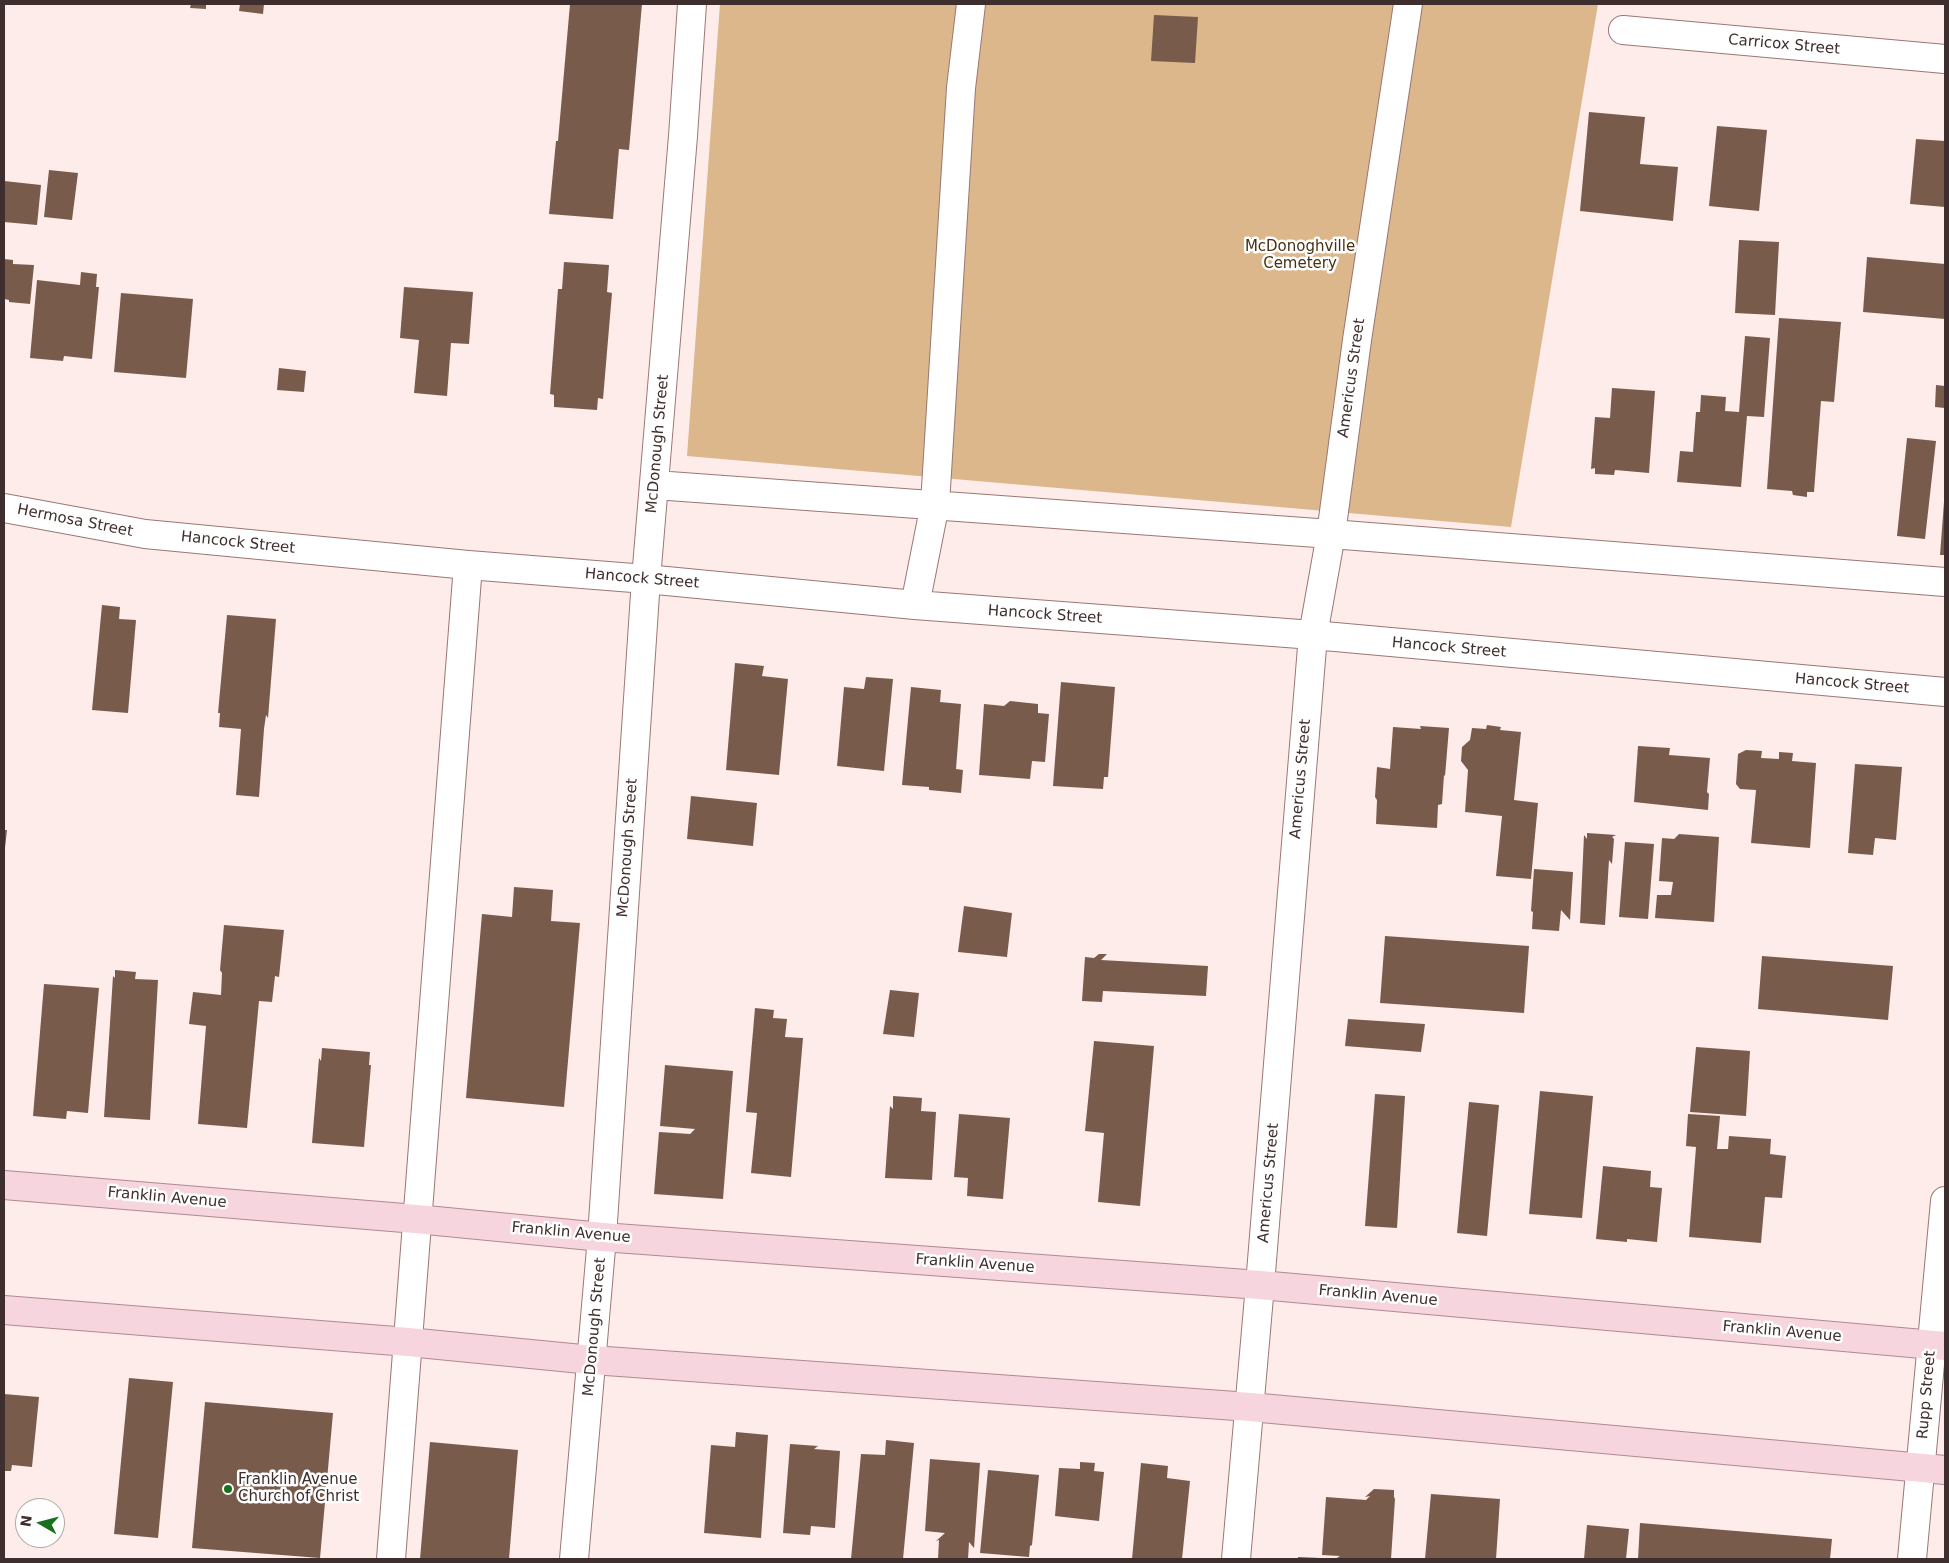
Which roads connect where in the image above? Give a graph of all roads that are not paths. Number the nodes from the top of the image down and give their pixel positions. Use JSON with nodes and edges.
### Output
{"nodes":[{"id":1,"x":692,"y":4,"type":"edge"},
{"id":2,"x":971,"y":4,"type":"edge"},
{"id":3,"x":1408,"y":4,"type":"edge"},
{"id":4,"x":1623,"y":30,"type":"dead end"},
{"id":5,"x":1945,"y":59,"type":"edge"},
{"id":6,"x":655,"y":485,"type":"junction"},
{"id":7,"x":935,"y":504,"type":"junction"},
{"id":8,"x":4,"y":508,"type":"edge"},
{"id":9,"x":145,"y":534,"type":"joint"},
{"id":10,"x":1331,"y":534,"type":"junction"},
{"id":11,"x":468,"y":565,"type":"junction"},
{"id":12,"x":646,"y":579,"type":"junction"},
{"id":13,"x":1945,"y":582,"type":"edge"},
{"id":14,"x":915,"y":604,"type":"junction"},
{"id":15,"x":1312,"y":635,"type":"junction"},
{"id":16,"x":1945,"y":692,"type":"edge"},
{"id":17,"x":4,"y":1184,"type":"edge"},
{"id":18,"x":1945,"y":1202,"type":"edge"},
{"id":19,"x":416,"y":1219,"type":"junction"},
{"id":20,"x":602,"y":1237,"type":"junction"},
{"id":21,"x":1260,"y":1285,"type":"junction"},
{"id":22,"x":4,"y":1310,"type":"edge"},
{"id":23,"x":408,"y":1342,"type":"junction"},
{"id":24,"x":1939,"y":1346,"type":"edge"},
{"id":25,"x":592,"y":1360,"type":"junction"},
{"id":26,"x":1250,"y":1407,"type":"junction"},
{"id":27,"x":1933,"y":1468,"type":"edge"},
{"id":28,"x":391,"y":1559,"type":"edge"},
{"id":29,"x":574,"y":1559,"type":"edge"},
{"id":30,"x":1236,"y":1559,"type":"edge"},
{"id":31,"x":1912,"y":1559,"type":"edge"}],
"edges":[{"from":1,"to":6,"type":"street","name":"McDonough Street"},
{"from":2,"to":7,"type":"street"},
{"from":3,"to":10,"type":"street","name":"Americus Street"},
{"from":4,"to":5,"type":"street","name":"Carricox Street"},
{"from":6,"to":7,"type":"street"},
{"from":6,"to":12,"type":"street","name":"McDonough Street"},
{"from":7,"to":10,"type":"street"},
{"from":7,"to":14,"type":"street"},
{"from":8,"to":9,"type":"street","name":"Hermosa Street"},
{"from":9,"to":11,"type":"street","name":"Hancock Street"},
{"from":10,"to":13,"type":"street"},
{"from":10,"to":15,"type":"street","name":"Americus Street"},
{"from":11,"to":12,"type":"street","name":"Hancock Street"},
{"from":11,"to":19,"type":"street"},
{"from":12,"to":14,"type":"street","name":"Hancock Street"},
{"from":12,"to":20,"type":"street","name":"McDonough Street"},
{"from":14,"to":15,"type":"street","name":"Hancock Street"},
{"from":15,"to":16,"type":"street","name":"Hancock Street"},
{"from":15,"to":21,"type":"street","name":"Americus Street"},
{"from":17,"to":19,"type":"main road","name":"Franklin Avenue"},
{"from":18,"to":24,"type":"street","name":"Rupp Street"},
{"from":19,"to":20,"type":"main road","name":"Franklin Avenue"},
{"from":19,"to":23,"type":"street"},
{"from":20,"to":21,"type":"main road","name":"Franklin Avenue"},
{"from":20,"to":25,"type":"street","name":"McDonough Street"},
{"from":21,"to":24,"type":"main road","name":"Franklin Avenue"},
{"from":21,"to":26,"type":"street","name":"Americus Street"},
{"from":22,"to":23,"type":"main road"},
{"from":23,"to":25,"type":"main road"},
{"from":23,"to":28,"type":"street"},
{"from":24,"to":27,"type":"street","name":"Rupp Street"},
{"from":25,"to":26,"type":"main road"},
{"from":25,"to":29,"type":"street","name":"McDonough Street"},
{"from":26,"to":27,"type":"main road"},
{"from":26,"to":30,"type":"street","name":"Americus Street"},
{"from":27,"to":31,"type":"street","name":"Rupp Street"}]}
